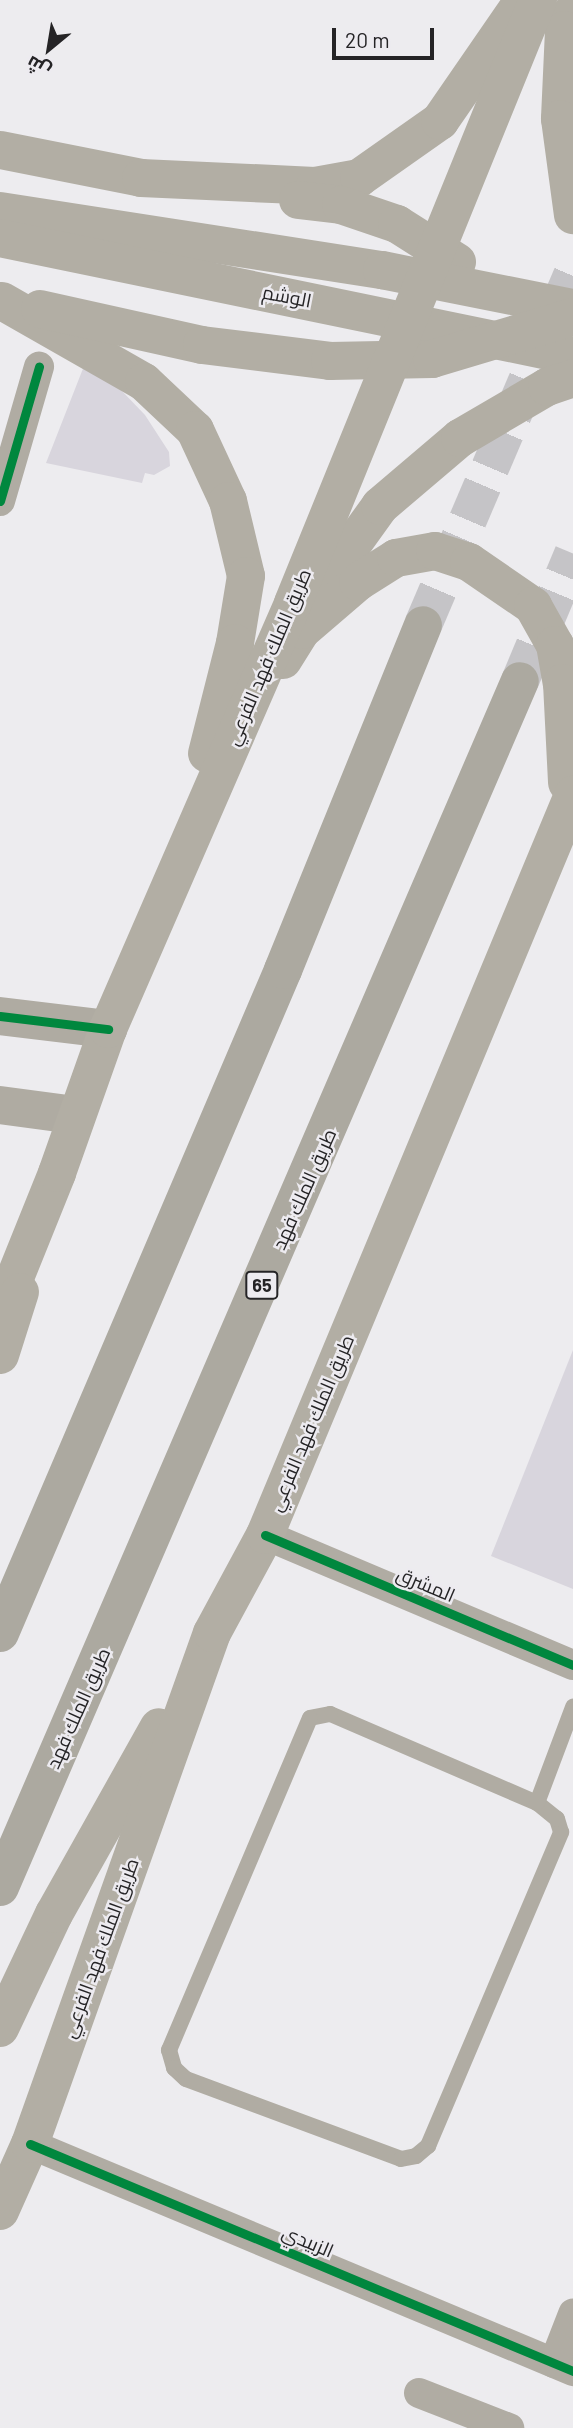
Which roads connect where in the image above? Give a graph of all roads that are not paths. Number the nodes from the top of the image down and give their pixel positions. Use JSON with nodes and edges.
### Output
{"nodes":[{"id":1,"x":523,"y":0,"type":"edge"},
{"id":2,"x":538,"y":0,"type":"edge"},
{"id":3,"x":573,"y":10,"type":"edge"},
{"id":4,"x":0,"y":150,"type":"edge"},
{"id":5,"x":141,"y":178,"type":"junction"},
{"id":6,"x":0,"y":211,"type":"edge"},
{"id":7,"x":573,"y":215,"type":"edge"},
{"id":8,"x":0,"y":238,"type":"edge"},
{"id":9,"x":436,"y":249,"type":"junction"},
{"id":10,"x":1,"y":301,"type":"edge"},
{"id":11,"x":573,"y":308,"type":"edge"},
{"id":12,"x":573,"y":317,"type":"edge"},
{"id":13,"x":532,"y":329,"type":"junction"},
{"id":14,"x":391,"y":360,"type":"junction"},
{"id":15,"x":39,"y":367,"type":"dead end"},
{"id":16,"x":572,"y":376,"type":"edge"},
{"id":17,"x":0,"y":501,"type":"edge"},
{"id":18,"x":423,"y":625,"type":"tunnel mouth"},
{"id":19,"x":520,"y":681,"type":"tunnel mouth"},
{"id":20,"x":233,"y":740,"type":"junction"},
{"id":21,"x":571,"y":780,"type":"edge"},
{"id":22,"x":180,"y":863,"type":"junction"},
{"id":23,"x":0,"y":1016,"type":"edge"},
{"id":24,"x":108,"y":1029,"type":"junction"},
{"id":25,"x":0,"y":1105,"type":"edge"},
{"id":26,"x":75,"y":1115,"type":"junction"},
{"id":27,"x":57,"y":1173,"type":"junction"},
{"id":28,"x":0,"y":1315,"type":"edge"},
{"id":29,"x":0,"y":1355,"type":"edge"},
{"id":30,"x":265,"y":1535,"type":"junction"},
{"id":31,"x":0,"y":1633,"type":"edge"},
{"id":32,"x":212,"y":1633,"type":"junction"},
{"id":33,"x":573,"y":1665,"type":"edge"},
{"id":34,"x":573,"y":1707,"type":"edge"},
{"id":35,"x":537,"y":1803,"type":"junction"},
{"id":36,"x":0,"y":1887,"type":"edge"},
{"id":37,"x":0,"y":2028,"type":"edge"},
{"id":38,"x":30,"y":2144,"type":"junction"},
{"id":39,"x":0,"y":2211,"type":"edge"},
{"id":40,"x":573,"y":2314,"type":"edge"},
{"id":41,"x":564,"y":2367,"type":"edge"},
{"id":42,"x":419,"y":2393,"type":"dead end"},
{"id":43,"x":509,"y":2428,"type":"edge"}],
"edges":[{"from":1,"to":5,"type":"main road"},
{"from":2,"to":9,"type":"main road","name":"طريق الملك فهد الفرعي"},
{"from":3,"to":7,"type":"main road"},
{"from":4,"to":5,"type":"main road"},
{"from":5,"to":9,"type":"main road"},
{"from":6,"to":11,"type":"main road","name":"الوشم"},
{"from":8,"to":16,"type":"main road","name":"الوشم"},
{"from":9,"to":13,"type":"main road"},
{"from":9,"to":14,"type":"main road","name":"طريق الملك فهد الفرعي"},
{"from":10,"to":14,"type":"main road"},
{"from":10,"to":22,"type":"main road"},
{"from":12,"to":13,"type":"main road"},
{"from":13,"to":14,"type":"main road"},
{"from":13,"to":16,"type":"main road"},
{"from":14,"to":20,"type":"main road","name":"طريق الملك فهد الفرعي"},
{"from":15,"to":17,"type":"street"},
{"from":16,"to":20,"type":"main road"},
{"from":18,"to":31,"type":"highway"},
{"from":19,"to":36,"type":"highway","name":"طريق الملك فهد","number":"65"},
{"from":20,"to":21,"type":"main road"},
{"from":20,"to":22,"type":"main road","name":"طريق الملك فهد الفرعي"},
{"from":21,"to":30,"type":"main road","name":"طريق الملك فهد الفرعي"},
{"from":22,"to":24,"type":"main road","name":"طريق الملك فهد الفرعي"},
{"from":23,"to":24,"type":"street"},
{"from":24,"to":26,"type":"main road","name":"طريق الملك فهد الفرعي"},
{"from":25,"to":26,"type":"street"},
{"from":26,"to":27,"type":"main road","name":"طريق الملك فهد الفرعي"},
{"from":27,"to":28,"type":"main road","name":"طريق الملك فهد الفرعي"},
{"from":27,"to":29,"type":"main road"},
{"from":30,"to":32,"type":"main road","name":"طريق الملك فهد الفرعي"},
{"from":30,"to":33,"type":"street","name":"المشرق"},
{"from":32,"to":37,"type":"main road"},
{"from":32,"to":38,"type":"main road","name":"طريق الملك فهد الفرعي"},
{"from":34,"to":35,"type":"lane"},
{"from":35,"to":35,"type":"lane"},
{"from":38,"to":39,"type":"main road","name":"طريق الملك فهد الفرعي"},
{"from":38,"to":41,"type":"street","name":"الزبيدي"},
{"from":40,"to":41,"type":"street"},
{"from":42,"to":43,"type":"street"}]}
